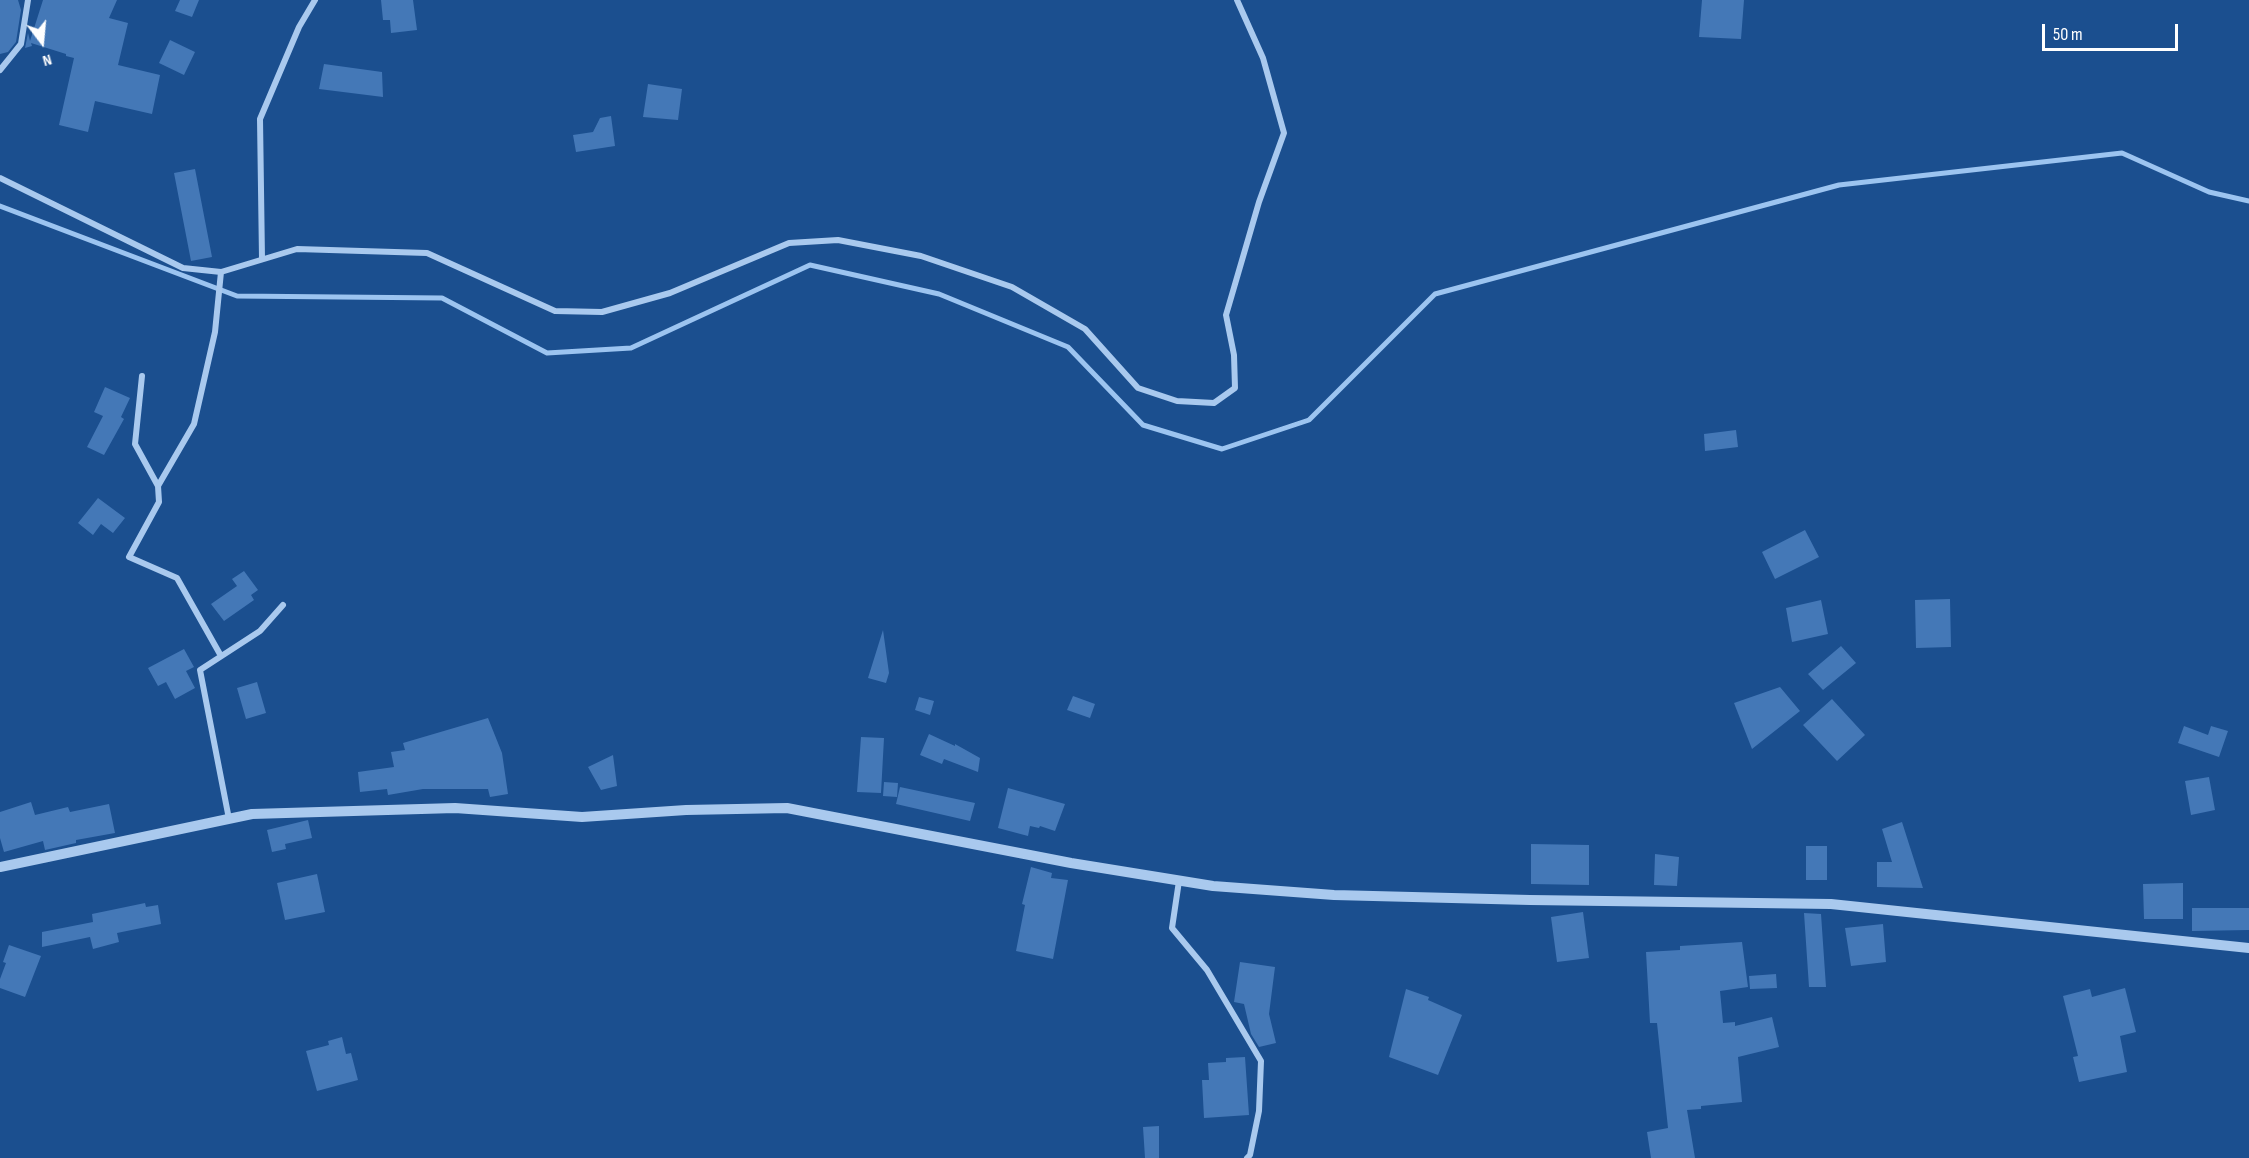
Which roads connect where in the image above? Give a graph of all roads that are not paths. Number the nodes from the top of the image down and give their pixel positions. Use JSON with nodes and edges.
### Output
{"nodes":[{"id":1,"x":28,"y":0,"type":"edge"},
{"id":2,"x":315,"y":0,"type":"edge"},
{"id":3,"x":1237,"y":0,"type":"edge"},
{"id":4,"x":0,"y":70,"type":"edge"},
{"id":5,"x":0,"y":178,"type":"edge"},
{"id":6,"x":262,"y":259,"type":"junction"},
{"id":7,"x":221,"y":272,"type":"junction"},
{"id":8,"x":142,"y":376,"type":"dead end"},
{"id":9,"x":158,"y":486,"type":"junction"},
{"id":10,"x":283,"y":605,"type":"dead end"},
{"id":11,"x":221,"y":656,"type":"junction"},
{"id":12,"x":229,"y":819,"type":"junction"},
{"id":13,"x":0,"y":867,"type":"edge"},
{"id":14,"x":1179,"y":881,"type":"junction"},
{"id":15,"x":2249,"y":948,"type":"edge"},
{"id":16,"x":1247,"y":1158,"type":"edge"}],
"edges":[{"from":1,"to":4,"type":"street"},
{"from":2,"to":6,"type":"street"},
{"from":3,"to":6,"type":"street"},
{"from":5,"to":7,"type":"street"},
{"from":6,"to":7,"type":"street"},
{"from":7,"to":9,"type":"street"},
{"from":8,"to":9,"type":"street"},
{"from":9,"to":11,"type":"street"},
{"from":10,"to":11,"type":"street"},
{"from":11,"to":12,"type":"street"},
{"from":12,"to":13,"type":"street"},
{"from":12,"to":14,"type":"street"},
{"from":14,"to":15,"type":"street"},
{"from":14,"to":16,"type":"street"}]}
